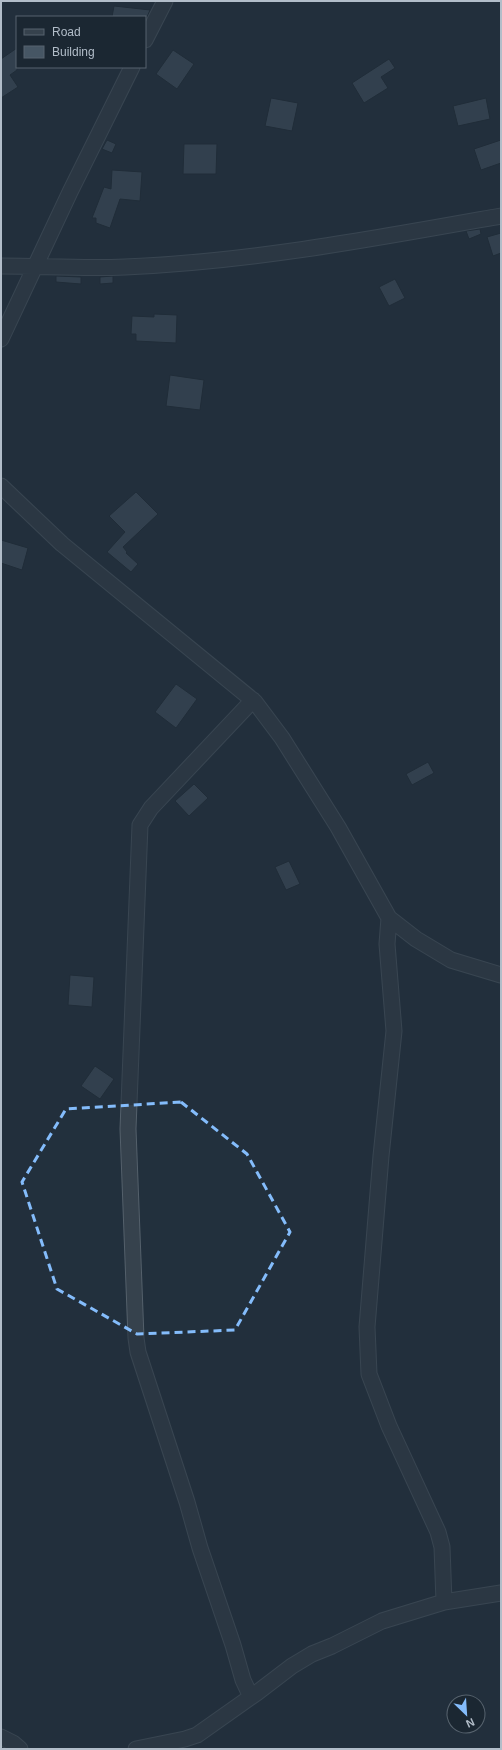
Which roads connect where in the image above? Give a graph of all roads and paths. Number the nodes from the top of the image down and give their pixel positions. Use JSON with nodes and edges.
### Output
{"nodes":[{"id":1,"x":165,"y":1,"type":"edge"},
{"id":2,"x":146,"y":38,"type":"edge"},
{"id":3,"x":132,"y":68,"type":"edge"},
{"id":4,"x":501,"y":216,"type":"edge"},
{"id":5,"x":1,"y":266,"type":"edge"},
{"id":6,"x":35,"y":266,"type":"junction"},
{"id":7,"x":1,"y":339,"type":"edge"},
{"id":8,"x":1,"y":486,"type":"edge"},
{"id":9,"x":253,"y":700,"type":"junction"},
{"id":10,"x":389,"y":918,"type":"junction"},
{"id":11,"x":501,"y":975,"type":"edge"},
{"id":12,"x":501,"y":1593,"type":"edge"},
{"id":13,"x":444,"y":1602,"type":"junction"},
{"id":14,"x":251,"y":1697,"type":"junction"},
{"id":15,"x":1,"y":1737,"type":"edge"},
{"id":16,"x":20,"y":1749,"type":"edge"},
{"id":17,"x":136,"y":1749,"type":"edge"}],
"edges":[{"from":1,"to":2,"type":"street"},
{"from":3,"to":6,"type":"street"},
{"from":4,"to":6,"type":"street"},
{"from":5,"to":6,"type":"street"},
{"from":6,"to":7,"type":"street"},
{"from":8,"to":9,"type":"street"},
{"from":9,"to":10,"type":"street"},
{"from":9,"to":14,"type":"street"},
{"from":10,"to":11,"type":"street"},
{"from":10,"to":13,"type":"street"},
{"from":12,"to":13,"type":"street"},
{"from":13,"to":14,"type":"street"},
{"from":14,"to":17,"type":"street"},
{"from":15,"to":16,"type":"street"}]}
